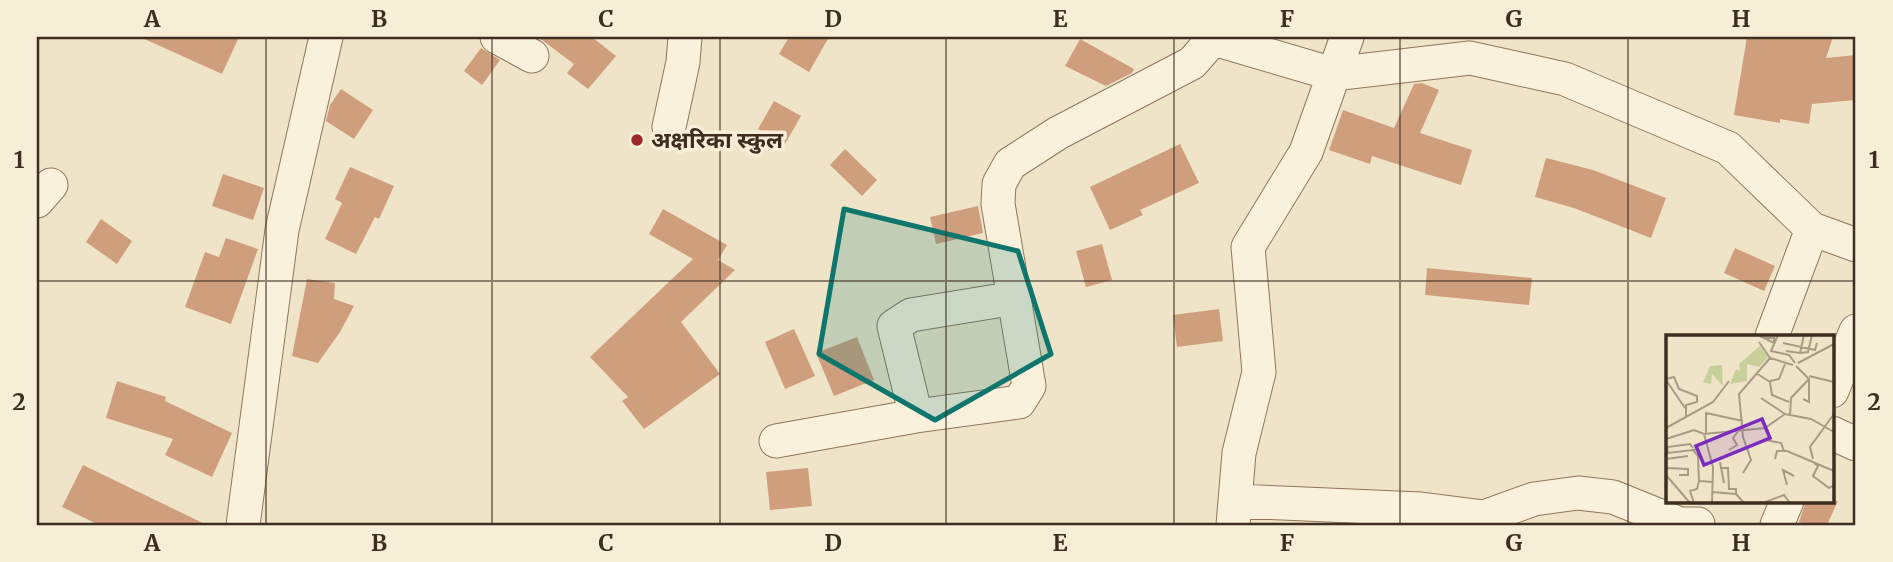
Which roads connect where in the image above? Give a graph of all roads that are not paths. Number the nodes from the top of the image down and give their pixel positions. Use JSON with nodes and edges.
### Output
{"nodes":[{"id":1,"x":326,"y":37,"type":"edge"},
{"id":2,"x":497,"y":37,"type":"edge"},
{"id":3,"x":685,"y":37,"type":"edge"},
{"id":4,"x":1347,"y":37,"type":"edge"},
{"id":5,"x":1210,"y":38,"type":"edge"},
{"id":6,"x":532,"y":56,"type":"dead end"},
{"id":7,"x":1333,"y":74,"type":"junction"},
{"id":8,"x":669,"y":127,"type":"dead end"},
{"id":9,"x":1812,"y":229,"type":"junction"},
{"id":10,"x":1856,"y":244,"type":"edge"},
{"id":11,"x":1015,"y":298,"type":"junction"},
{"id":12,"x":1856,"y":331,"type":"edge"},
{"id":13,"x":1772,"y":335,"type":"edge"},
{"id":14,"x":1834,"y":386,"type":"edge"},
{"id":15,"x":916,"y":416,"type":"junction"},
{"id":16,"x":1834,"y":434,"type":"edge"},
{"id":17,"x":776,"y":441,"type":"dead end"},
{"id":18,"x":1856,"y":444,"type":"edge"},
{"id":19,"x":1706,"y":503,"type":"edge"},
{"id":20,"x":1786,"y":503,"type":"edge"},
{"id":21,"x":1234,"y":513,"type":"edge"},
{"id":22,"x":243,"y":525,"type":"edge"},
{"id":23,"x":1700,"y":525,"type":"edge"},
{"id":24,"x":1777,"y":525,"type":"edge"}],
"edges":[{"from":1,"to":22,"type":"street"},
{"from":2,"to":6,"type":"street"},
{"from":3,"to":8,"type":"street"},
{"from":4,"to":7,"type":"street"},
{"from":5,"to":7,"type":"street"},
{"from":5,"to":11,"type":"street"},
{"from":7,"to":9,"type":"street"},
{"from":7,"to":21,"type":"street"},
{"from":9,"to":10,"type":"street"},
{"from":9,"to":13,"type":"street"},
{"from":11,"to":15,"type":"street"},
{"from":11,"to":15,"type":"street"},
{"from":12,"to":14,"type":"street"},
{"from":15,"to":17,"type":"street"},
{"from":16,"to":18,"type":"street"},
{"from":19,"to":23,"type":"street"},
{"from":20,"to":24,"type":"street"},
{"from":21,"to":23,"type":"street"}]}
